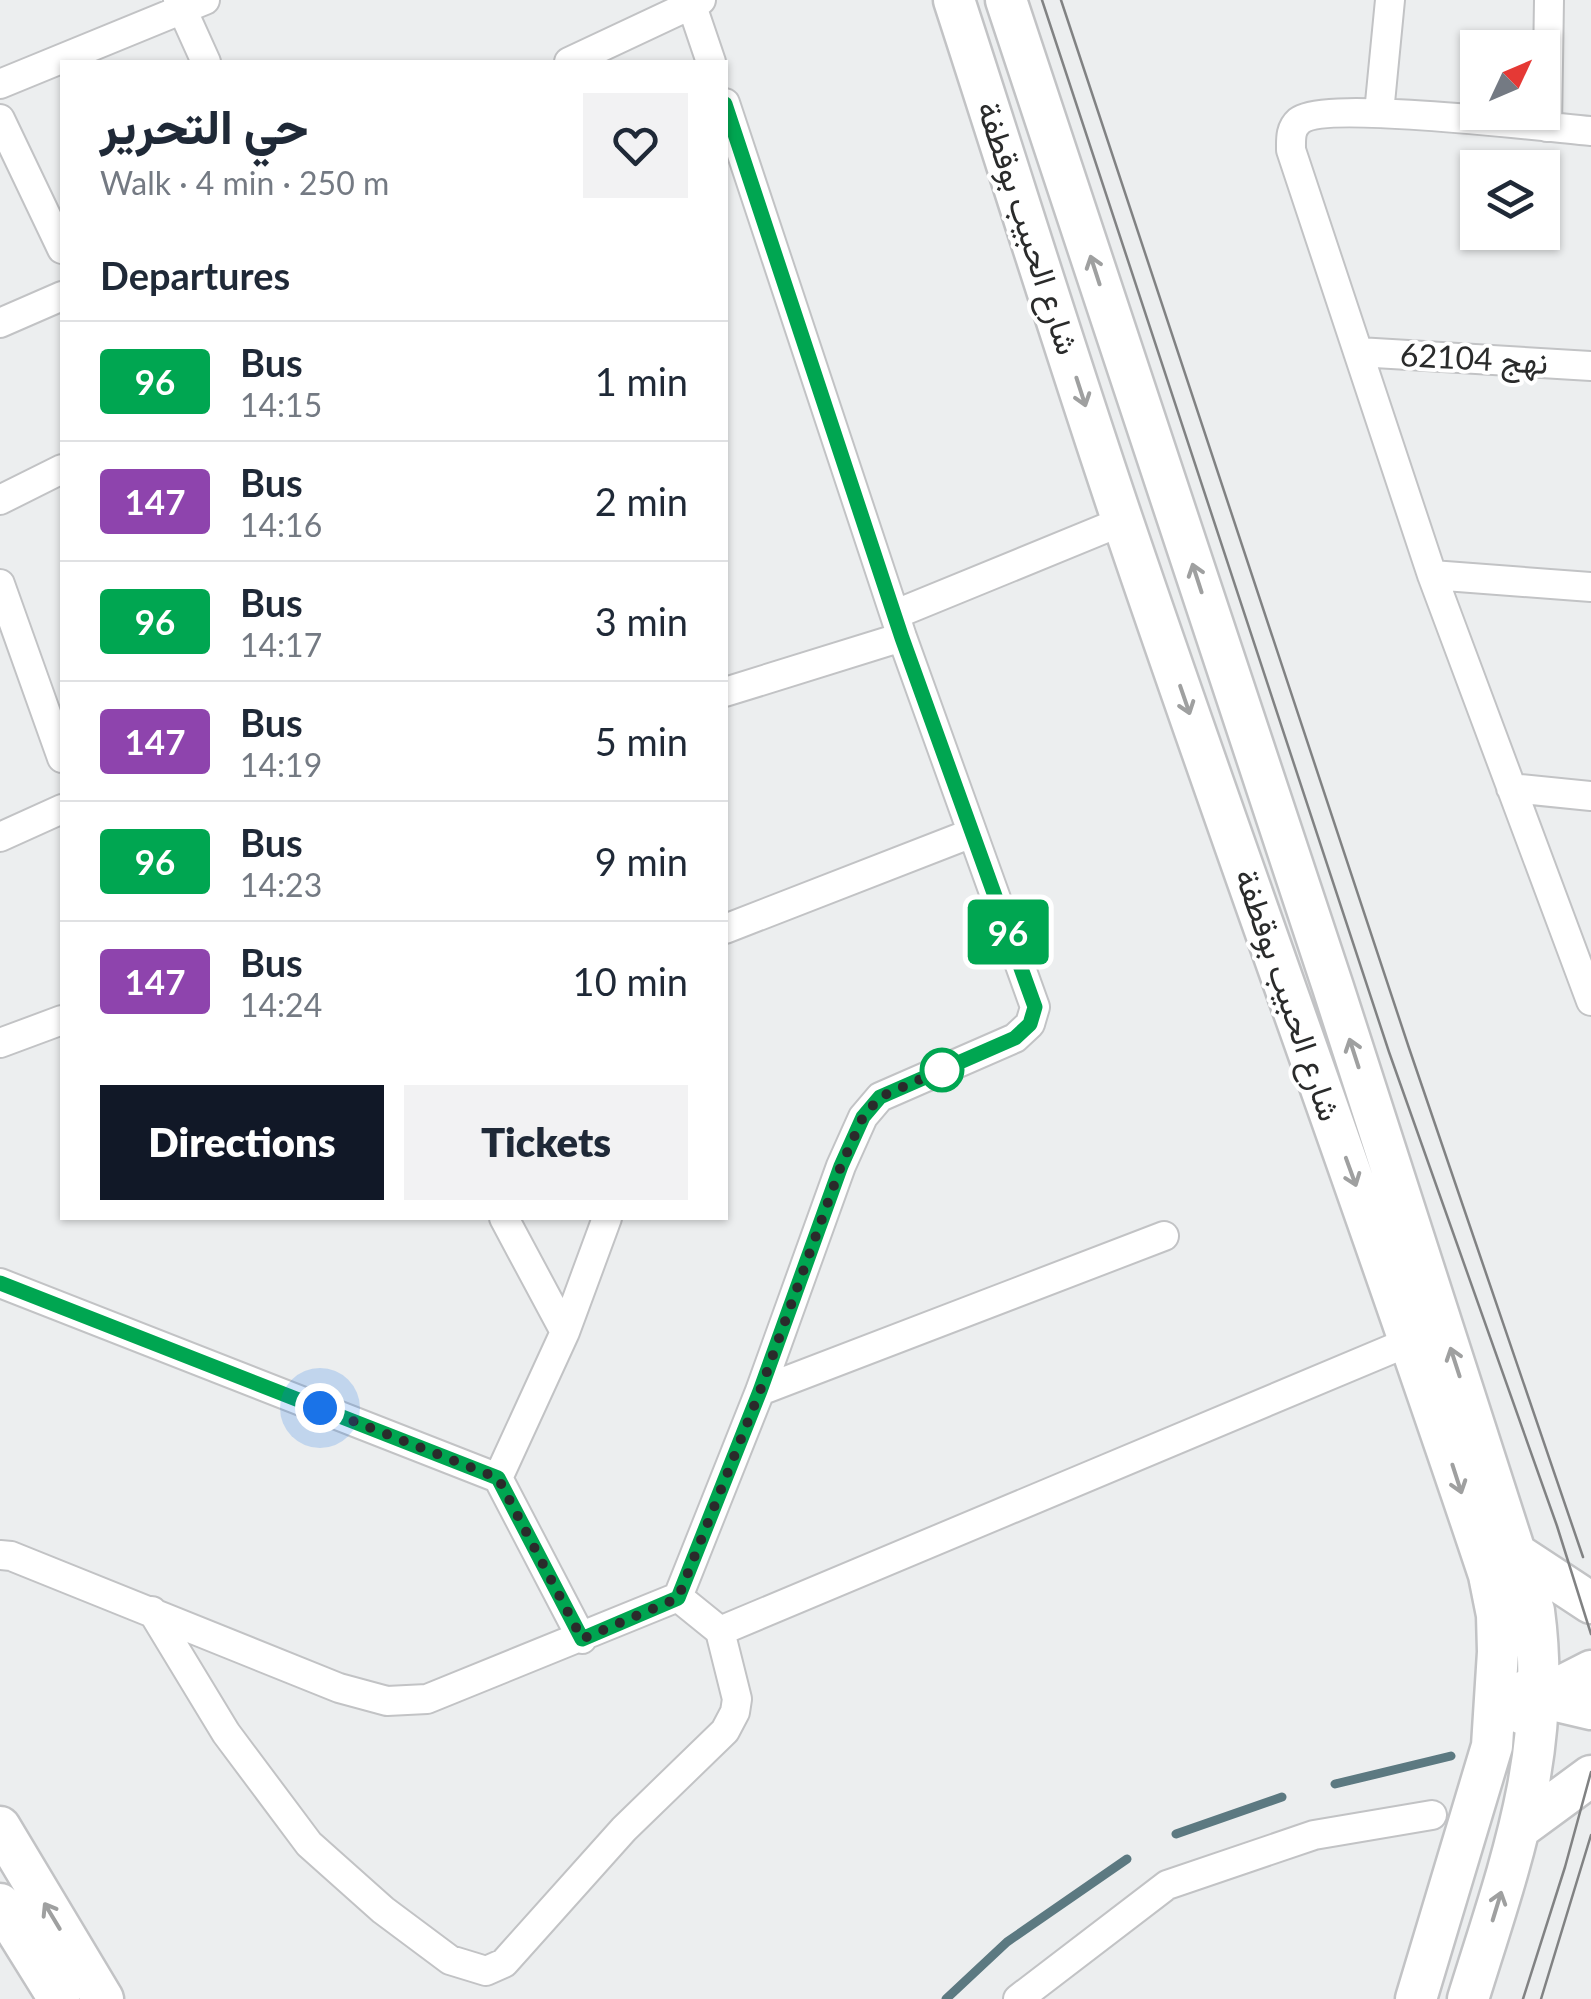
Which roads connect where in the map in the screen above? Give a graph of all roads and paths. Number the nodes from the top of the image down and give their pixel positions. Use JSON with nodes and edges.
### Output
{"nodes":[{"id":1,"x":954,"y":0,"type":"edge"},
{"id":2,"x":1006,"y":0,"type":"edge"},
{"id":3,"x":1390,"y":0,"type":"edge"},
{"id":4,"x":1549,"y":0,"type":"edge"},
{"id":5,"x":694,"y":1,"type":"edge"},
{"id":6,"x":188,"y":4,"type":"edge"},
{"id":7,"x":1549,"y":30,"type":"edge"},
{"id":8,"x":205,"y":60,"type":"edge"},
{"id":9,"x":573,"y":60,"type":"edge"},
{"id":10,"x":710,"y":60,"type":"edge"},
{"id":11,"x":0,"y":84,"type":"edge"},
{"id":12,"x":728,"y":113,"type":"edge"},
{"id":13,"x":1380,"y":113,"type":"junction"},
{"id":14,"x":0,"y":119,"type":"edge"},
{"id":15,"x":1460,"y":120,"type":"edge"},
{"id":16,"x":1560,"y":129,"type":"edge"},
{"id":17,"x":1591,"y":130,"type":"edge"},
{"id":18,"x":60,"y":245,"type":"edge"},
{"id":19,"x":60,"y":297,"type":"edge"},
{"id":20,"x":0,"y":323,"type":"edge"},
{"id":21,"x":1358,"y":352,"type":"junction"},
{"id":22,"x":1591,"y":366,"type":"edge"},
{"id":23,"x":60,"y":470,"type":"edge"},
{"id":24,"x":0,"y":500,"type":"edge"},
{"id":25,"x":1122,"y":521,"type":"junction"},
{"id":26,"x":1432,"y":575,"type":"junction"},
{"id":27,"x":0,"y":584,"type":"edge"},
{"id":28,"x":1591,"y":587,"type":"edge"},
{"id":29,"x":899,"y":626,"type":"junction"},
{"id":30,"x":728,"y":691,"type":"edge"},
{"id":31,"x":60,"y":752,"type":"edge"},
{"id":32,"x":1511,"y":788,"type":"junction"},
{"id":33,"x":1591,"y":796,"type":"edge"},
{"id":34,"x":60,"y":810,"type":"edge"},
{"id":35,"x":972,"y":833,"type":"junction"},
{"id":36,"x":0,"y":837,"type":"edge"},
{"id":37,"x":728,"y":928,"type":"edge"},
{"id":38,"x":1591,"y":1000,"type":"edge"},
{"id":39,"x":60,"y":1021,"type":"edge"},
{"id":40,"x":0,"y":1044,"type":"edge"},
{"id":41,"x":505,"y":1220,"type":"edge"},
{"id":42,"x":606,"y":1220,"type":"edge"},
{"id":43,"x":1164,"y":1236,"type":"dead end"},
{"id":44,"x":0,"y":1283,"type":"edge"},
{"id":45,"x":566,"y":1332,"type":"junction"},
{"id":46,"x":1411,"y":1341,"type":"junction"},
{"id":47,"x":760,"y":1391,"type":"junction"},
{"id":48,"x":498,"y":1478,"type":"junction"},
{"id":49,"x":1518,"y":1554,"type":"junction"},
{"id":50,"x":0,"y":1555,"type":"edge"},
{"id":51,"x":678,"y":1598,"type":"junction"},
{"id":52,"x":1591,"y":1603,"type":"edge"},
{"id":53,"x":152,"y":1612,"type":"junction"},
{"id":54,"x":720,"y":1631,"type":"junction"},
{"id":55,"x":582,"y":1639,"type":"junction"},
{"id":56,"x":1498,"y":1652,"type":"junction"},
{"id":57,"x":1591,"y":1671,"type":"edge"},
{"id":58,"x":1540,"y":1697,"type":"junction"},
{"id":59,"x":1591,"y":1709,"type":"edge"},
{"id":60,"x":1492,"y":1746,"type":"junction"},
{"id":61,"x":1591,"y":1776,"type":"edge"},
{"id":62,"x":1432,"y":1816,"type":"dead end"},
{"id":63,"x":0,"y":1827,"type":"edge"},
{"id":64,"x":1520,"y":1828,"type":"junction"},
{"id":65,"x":0,"y":1904,"type":"edge"},
{"id":66,"x":60,"y":1999,"type":"edge"},
{"id":67,"x":104,"y":1999,"type":"edge"},
{"id":68,"x":1018,"y":1999,"type":"edge"},
{"id":69,"x":1416,"y":1999,"type":"edge"},
{"id":70,"x":1468,"y":1999,"type":"edge"}],
"edges":[{"from":1,"to":25,"type":"main road","name":"شارع الحبيب بوقطفة","one_way":true},
{"from":49,"to":2,"type":"main road","name":"شارع الحبيب بوقطفة","one_way":true},
{"from":3,"to":13,"type":"street"},
{"from":4,"to":7,"type":"street"},
{"from":5,"to":9,"type":"street"},
{"from":5,"to":10,"type":"street"},
{"from":6,"to":8,"type":"street"},
{"from":6,"to":11,"type":"street"},
{"from":12,"to":29,"type":"street"},
{"from":13,"to":15,"type":"street"},
{"from":13,"to":21,"type":"street"},
{"from":14,"to":18,"type":"street"},
{"from":16,"to":17,"type":"street"},
{"from":19,"to":20,"type":"street"},
{"from":21,"to":22,"type":"street","name":"نهج 62104"},
{"from":21,"to":26,"type":"street"},
{"from":23,"to":24,"type":"street"},
{"from":25,"to":29,"type":"street"},
{"from":25,"to":46,"type":"main road","name":"شارع الحبيب بوقطفة","one_way":true},
{"from":26,"to":28,"type":"street"},
{"from":26,"to":32,"type":"street"},
{"from":27,"to":31,"type":"street"},
{"from":29,"to":30,"type":"street"},
{"from":29,"to":35,"type":"street"},
{"from":32,"to":33,"type":"street"},
{"from":32,"to":38,"type":"street"},
{"from":34,"to":36,"type":"street"},
{"from":35,"to":37,"type":"street"},
{"from":35,"to":47,"type":"street"},
{"from":39,"to":40,"type":"street"},
{"from":41,"to":45,"type":"street"},
{"from":42,"to":45,"type":"street"},
{"from":43,"to":47,"type":"street"},
{"from":44,"to":48,"type":"street"},
{"from":45,"to":48,"type":"street"},
{"from":46,"to":54,"type":"street"},
{"from":46,"to":56,"type":"main road","name":"شارع الحبيب بوقطفة","one_way":true},
{"from":47,"to":51,"type":"street"},
{"from":48,"to":55,"type":"street"},
{"from":49,"to":52,"type":"main road"},
{"from":49,"to":58,"type":"main road","name":"شارع الحبيب بوقطفة"},
{"from":50,"to":53,"type":"street"},
{"from":51,"to":54,"type":"street"},
{"from":51,"to":55,"type":"street"},
{"from":53,"to":54,"type":"street"},
{"from":53,"to":55,"type":"street"},
{"from":56,"to":58,"type":"main road"},
{"from":56,"to":60,"type":"main road","name":"شارع الحبيب بوقطفة"},
{"from":57,"to":58,"type":"main road"},
{"from":58,"to":59,"type":"main road"},
{"from":58,"to":60,"type":"main road"},
{"from":58,"to":64,"type":"main road","name":"شارع الحبيب بوقطفة"},
{"from":60,"to":69,"type":"main road","name":"شارع الحبيب بوقطفة"},
{"from":61,"to":64,"type":"main road"},
{"from":62,"to":68,"type":"street"},
{"from":67,"to":63,"type":"main road","one_way":true},
{"from":70,"to":64,"type":"main road","name":"شارع الحبيب بوقطفة","one_way":true},
{"from":65,"to":66,"type":"main road"}]}
